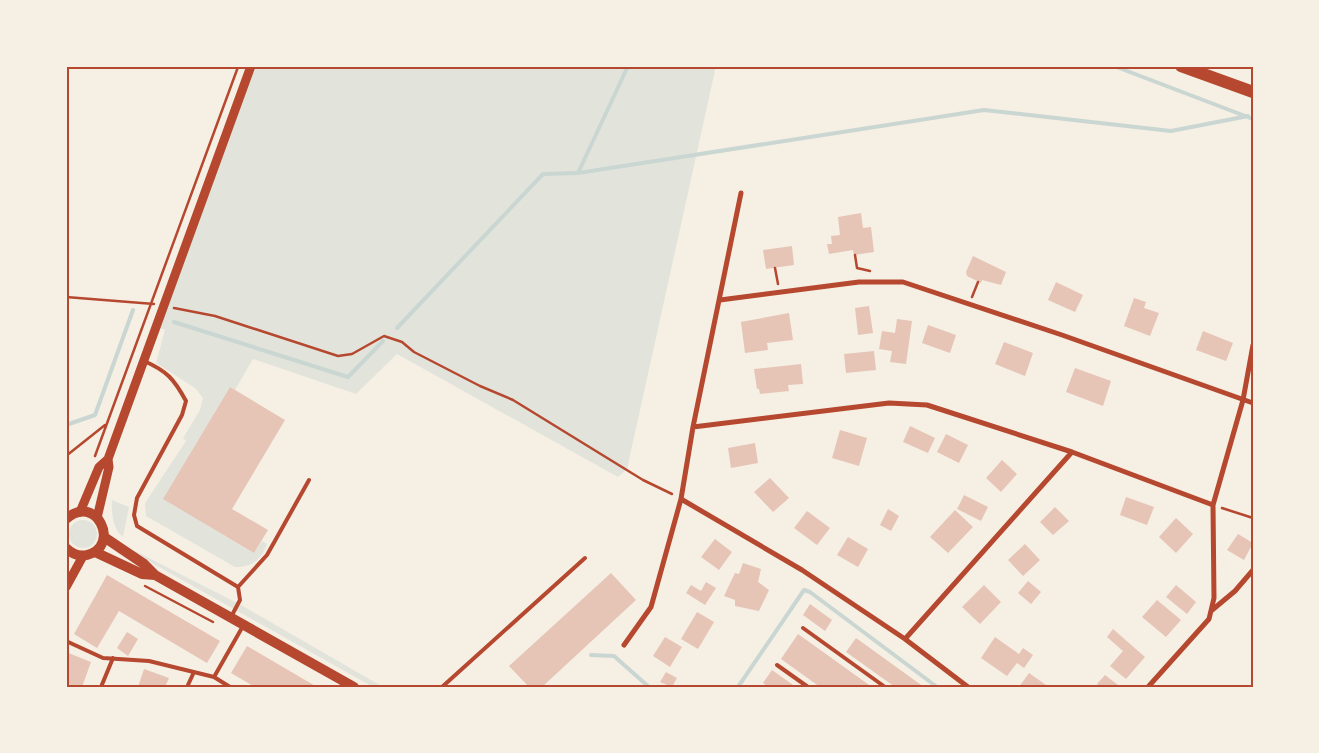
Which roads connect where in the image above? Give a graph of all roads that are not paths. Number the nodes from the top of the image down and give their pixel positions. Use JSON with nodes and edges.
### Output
{"nodes":[{"id":1,"x":251,"y":66,"type":"edge"},
{"id":2,"x":1181,"y":66,"type":"edge"},
{"id":3,"x":1253,"y":92,"type":"edge"},
{"id":4,"x":741,"y":193,"type":"dead end"},
{"id":5,"x":720,"y":300,"type":"junction"},
{"id":6,"x":1253,"y":345,"type":"edge"},
{"id":7,"x":143,"y":361,"type":"junction"},
{"id":8,"x":1243,"y":400,"type":"junction"},
{"id":9,"x":1253,"y":403,"type":"edge"},
{"id":10,"x":693,"y":427,"type":"junction"},
{"id":11,"x":1072,"y":452,"type":"junction"},
{"id":12,"x":108,"y":458,"type":"junction"},
{"id":13,"x":309,"y":480,"type":"dead end"},
{"id":14,"x":681,"y":499,"type":"junction"},
{"id":15,"x":1213,"y":505,"type":"junction"},
{"id":16,"x":80,"y":512,"type":"junction"},
{"id":17,"x":97,"y":518,"type":"junction"},
{"id":18,"x":66,"y":519,"type":"edge"},
{"id":19,"x":104,"y":537,"type":"junction"},
{"id":20,"x":66,"y":549,"type":"edge"},
{"id":21,"x":95,"y":552,"type":"junction"},
{"id":22,"x":83,"y":556,"type":"junction"},
{"id":23,"x":585,"y":558,"type":"dead end"},
{"id":24,"x":1253,"y":570,"type":"edge"},
{"id":25,"x":154,"y":575,"type":"junction"},
{"id":26,"x":66,"y":587,"type":"edge"},
{"id":27,"x":238,"y":587,"type":"junction"},
{"id":28,"x":1211,"y":611,"type":"junction"},
{"id":29,"x":231,"y":616,"type":"junction"},
{"id":30,"x":244,"y":624,"type":"junction"},
{"id":31,"x":803,"y":628,"type":"dead end"},
{"id":32,"x":904,"y":639,"type":"junction"},
{"id":33,"x":66,"y":641,"type":"edge"},
{"id":34,"x":624,"y":646,"type":"dead end"},
{"id":35,"x":112,"y":658,"type":"junction"},
{"id":36,"x":777,"y":665,"type":"dead end"},
{"id":37,"x":194,"y":672,"type":"junction"},
{"id":38,"x":214,"y":677,"type":"junction"},
{"id":39,"x":101,"y":687,"type":"edge"},
{"id":40,"x":187,"y":687,"type":"edge"},
{"id":41,"x":230,"y":687,"type":"edge"},
{"id":42,"x":354,"y":687,"type":"edge"},
{"id":43,"x":442,"y":687,"type":"edge"},
{"id":44,"x":808,"y":687,"type":"edge"},
{"id":45,"x":886,"y":687,"type":"edge"},
{"id":46,"x":968,"y":687,"type":"edge"},
{"id":47,"x":1148,"y":687,"type":"edge"}],
"edges":[{"from":1,"to":7,"type":"street"},
{"from":2,"to":3,"type":"highway"},
{"from":4,"to":5,"type":"street"},
{"from":5,"to":8,"type":"street"},
{"from":5,"to":10,"type":"street"},
{"from":6,"to":8,"type":"street"},
{"from":7,"to":12,"type":"street"},
{"from":7,"to":27,"type":"lane"},
{"from":8,"to":9,"type":"street"},
{"from":8,"to":15,"type":"street"},
{"from":10,"to":11,"type":"street"},
{"from":10,"to":14,"type":"street"},
{"from":11,"to":15,"type":"street"},
{"from":11,"to":32,"type":"street"},
{"from":12,"to":16,"type":"street"},
{"from":12,"to":17,"type":"street"},
{"from":13,"to":27,"type":"lane"},
{"from":14,"to":32,"type":"street"},
{"from":14,"to":34,"type":"street"},
{"from":15,"to":28,"type":"street"},
{"from":16,"to":17,"type":"main road"},
{"from":16,"to":18,"type":"main road"},
{"from":17,"to":19,"type":"main road"},
{"from":19,"to":21,"type":"main road"},
{"from":19,"to":25,"type":"main road"},
{"from":20,"to":22,"type":"main road"},
{"from":21,"to":22,"type":"main road"},
{"from":21,"to":25,"type":"main road"},
{"from":22,"to":26,"type":"street"},
{"from":23,"to":43,"type":"lane"},
{"from":24,"to":28,"type":"street"},
{"from":25,"to":29,"type":"main road"},
{"from":27,"to":29,"type":"lane"},
{"from":28,"to":47,"type":"street"},
{"from":29,"to":30,"type":"main road"},
{"from":30,"to":38,"type":"lane"},
{"from":30,"to":42,"type":"main road"},
{"from":31,"to":45,"type":"lane"},
{"from":32,"to":46,"type":"street"},
{"from":33,"to":35,"type":"lane"},
{"from":35,"to":37,"type":"lane"},
{"from":35,"to":39,"type":"lane"},
{"from":36,"to":44,"type":"lane"},
{"from":37,"to":38,"type":"lane"},
{"from":37,"to":40,"type":"lane"},
{"from":38,"to":41,"type":"lane"}]}
